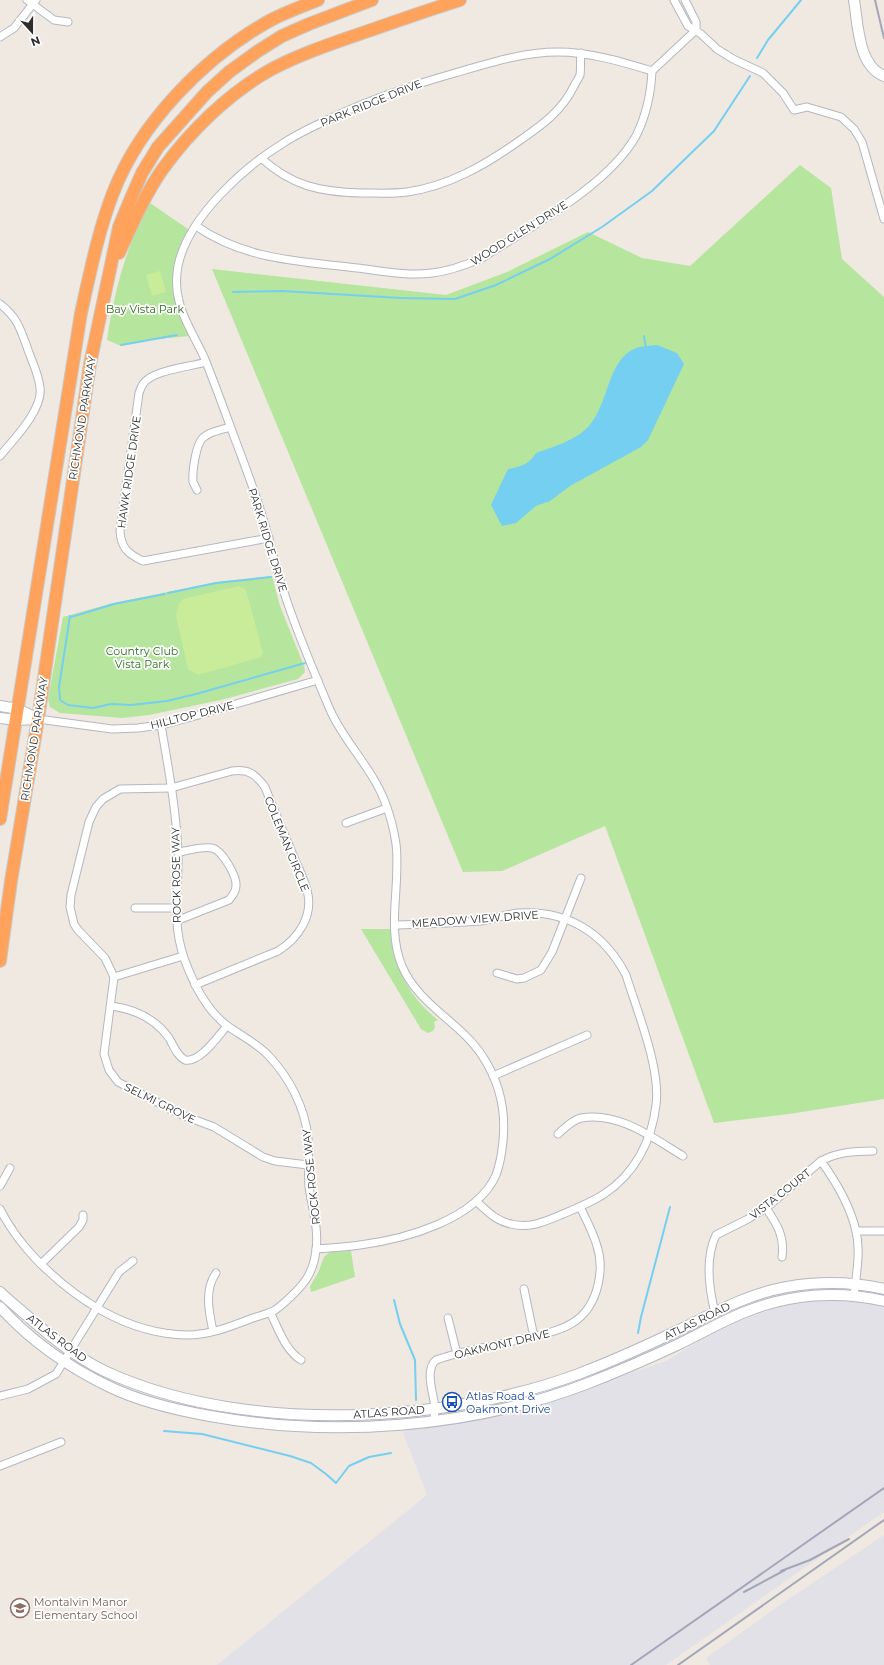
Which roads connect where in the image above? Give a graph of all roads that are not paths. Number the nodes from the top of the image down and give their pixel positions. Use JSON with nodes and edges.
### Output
{"nodes":[{"id":1,"x":318,"y":0,"type":"edge"},
{"id":2,"x":372,"y":0,"type":"edge"},
{"id":3,"x":460,"y":0,"type":"edge"},
{"id":4,"x":674,"y":0,"type":"edge"},
{"id":5,"x":685,"y":0,"type":"edge"},
{"id":6,"x":854,"y":0,"type":"edge"},
{"id":7,"x":32,"y":1,"type":"edge"},
{"id":8,"x":68,"y":22,"type":"dead end"},
{"id":9,"x":696,"y":30,"type":"junction"},
{"id":10,"x":0,"y":37,"type":"edge"},
{"id":11,"x":581,"y":53,"type":"junction"},
{"id":12,"x":872,"y":68,"type":"junction"},
{"id":13,"x":652,"y":71,"type":"junction"},
{"id":14,"x":884,"y":71,"type":"edge"},
{"id":15,"x":884,"y":76,"type":"edge"},
{"id":16,"x":260,"y":158,"type":"junction"},
{"id":17,"x":884,"y":219,"type":"edge"},
{"id":18,"x":196,"y":226,"type":"junction"},
{"id":19,"x":108,"y":276,"type":"junction"},
{"id":20,"x":0,"y":304,"type":"edge"},
{"id":21,"x":206,"y":362,"type":"junction"},
{"id":22,"x":230,"y":427,"type":"junction"},
{"id":23,"x":0,"y":456,"type":"edge"},
{"id":24,"x":197,"y":490,"type":"dead end"},
{"id":25,"x":269,"y":538,"type":"junction"},
{"id":26,"x":318,"y":680,"type":"junction"},
{"id":27,"x":0,"y":706,"type":"edge"},
{"id":28,"x":17,"y":715,"type":"junction"},
{"id":29,"x":0,"y":718,"type":"edge"},
{"id":30,"x":38,"y":719,"type":"junction"},
{"id":31,"x":160,"y":725,"type":"junction"},
{"id":32,"x":171,"y":788,"type":"junction"},
{"id":33,"x":387,"y":808,"type":"junction"},
{"id":34,"x":0,"y":819,"type":"edge"},
{"id":35,"x":346,"y":823,"type":"dead end"},
{"id":36,"x":178,"y":852,"type":"junction"},
{"id":37,"x":581,"y":878,"type":"dead end"},
{"id":38,"x":135,"y":908,"type":"dead end"},
{"id":39,"x":175,"y":908,"type":"junction"},
{"id":40,"x":565,"y":919,"type":"junction"},
{"id":41,"x":176,"y":921,"type":"junction"},
{"id":42,"x":395,"y":925,"type":"junction"},
{"id":43,"x":183,"y":956,"type":"junction"},
{"id":44,"x":0,"y":961,"type":"edge"},
{"id":45,"x":497,"y":973,"type":"dead end"},
{"id":46,"x":114,"y":977,"type":"junction"},
{"id":47,"x":195,"y":985,"type":"junction"},
{"id":48,"x":111,"y":1006,"type":"junction"},
{"id":49,"x":227,"y":1026,"type":"junction"},
{"id":50,"x":587,"y":1035,"type":"dead end"},
{"id":51,"x":493,"y":1076,"type":"junction"},
{"id":52,"x":558,"y":1134,"type":"dead end"},
{"id":53,"x":649,"y":1136,"type":"junction"},
{"id":54,"x":873,"y":1151,"type":"dead end"},
{"id":55,"x":683,"y":1156,"type":"dead end"},
{"id":56,"x":822,"y":1161,"type":"junction"},
{"id":57,"x":308,"y":1165,"type":"junction"},
{"id":58,"x":10,"y":1168,"type":"dead end"},
{"id":59,"x":0,"y":1186,"type":"edge"},
{"id":60,"x":476,"y":1201,"type":"junction"},
{"id":61,"x":580,"y":1207,"type":"junction"},
{"id":62,"x":766,"y":1208,"type":"junction"},
{"id":63,"x":0,"y":1209,"type":"edge"},
{"id":64,"x":83,"y":1215,"type":"dead end"},
{"id":65,"x":856,"y":1231,"type":"junction"},
{"id":66,"x":884,"y":1231,"type":"edge"},
{"id":67,"x":316,"y":1249,"type":"junction"},
{"id":68,"x":782,"y":1257,"type":"dead end"},
{"id":69,"x":133,"y":1261,"type":"dead end"},
{"id":70,"x":42,"y":1264,"type":"junction"},
{"id":71,"x":216,"y":1273,"type":"dead end"},
{"id":72,"x":855,"y":1284,"type":"junction"},
{"id":73,"x":524,"y":1288,"type":"dead end"},
{"id":74,"x":884,"y":1289,"type":"edge"},
{"id":75,"x":0,"y":1292,"type":"edge"},
{"id":76,"x":854,"y":1296,"type":"junction"},
{"id":77,"x":884,"y":1301,"type":"edge"},
{"id":78,"x":0,"y":1307,"type":"edge"},
{"id":79,"x":96,"y":1308,"type":"junction"},
{"id":80,"x":270,"y":1312,"type":"junction"},
{"id":81,"x":715,"y":1313,"type":"junction"},
{"id":82,"x":448,"y":1318,"type":"dead end"},
{"id":83,"x":214,"y":1331,"type":"junction"},
{"id":84,"x":534,"y":1336,"type":"junction"},
{"id":85,"x":71,"y":1351,"type":"junction"},
{"id":86,"x":457,"y":1354,"type":"junction"},
{"id":87,"x":301,"y":1360,"type":"dead end"},
{"id":88,"x":64,"y":1361,"type":"junction"},
{"id":89,"x":0,"y":1396,"type":"edge"},
{"id":90,"x":435,"y":1409,"type":"junction"},
{"id":91,"x":434,"y":1421,"type":"junction"},
{"id":92,"x":61,"y":1442,"type":"dead end"},
{"id":93,"x":0,"y":1466,"type":"edge"}],
"edges":[{"from":1,"to":28,"type":"highway","name":"RICHMOND PARKWAY"},
{"from":2,"to":19,"type":"highway","name":"RICHMOND PARKWAY"},
{"from":3,"to":19,"type":"highway"},
{"from":4,"to":9,"type":"street"},
{"from":5,"to":9,"type":"street"},
{"from":6,"to":12,"type":"street"},
{"from":7,"to":8,"type":"street"},
{"from":7,"to":10,"type":"street"},
{"from":9,"to":13,"type":"street"},
{"from":9,"to":17,"type":"street"},
{"from":11,"to":13,"type":"street","name":"PARK RIDGE DRIVE"},
{"from":11,"to":16,"type":"street","name":"PARK RIDGE DRIVE"},
{"from":11,"to":16,"type":"street"},
{"from":12,"to":14,"type":"street"},
{"from":12,"to":15,"type":"street"},
{"from":13,"to":18,"type":"street","name":"WOOD GLEN DRIVE"},
{"from":16,"to":18,"type":"street","name":"PARK RIDGE DRIVE"},
{"from":18,"to":21,"type":"street","name":"PARK RIDGE DRIVE"},
{"from":19,"to":30,"type":"highway","name":"RICHMOND PARKWAY"},
{"from":20,"to":23,"type":"street"},
{"from":21,"to":22,"type":"street","name":"PARK RIDGE DRIVE"},
{"from":21,"to":25,"type":"street","name":"HAWK RIDGE DRIVE"},
{"from":22,"to":24,"type":"street"},
{"from":22,"to":25,"type":"street","name":"PARK RIDGE DRIVE"},
{"from":25,"to":26,"type":"street","name":"PARK RIDGE DRIVE"},
{"from":26,"to":31,"type":"street","name":"HILLTOP DRIVE"},
{"from":26,"to":33,"type":"street","name":"PARK RIDGE DRIVE"},
{"from":27,"to":28,"type":"street","name":"HILLTOP DRIVE"},
{"from":28,"to":29,"type":"street","name":"HILLTOP DRIVE"},
{"from":28,"to":30,"type":"street","name":"HILLTOP DRIVE"},
{"from":28,"to":34,"type":"highway","name":"RICHMOND PARKWAY"},
{"from":30,"to":31,"type":"street","name":"HILLTOP DRIVE"},
{"from":30,"to":44,"type":"highway","name":"RICHMOND PARKWAY"},
{"from":31,"to":32,"type":"street","name":"ROCK ROSE WAY"},
{"from":32,"to":36,"type":"street","name":"ROCK ROSE WAY"},
{"from":32,"to":46,"type":"street"},
{"from":32,"to":47,"type":"street","name":"COLEMAN CIRCLE"},
{"from":33,"to":35,"type":"street"},
{"from":33,"to":42,"type":"street","name":"PARK RIDGE DRIVE"},
{"from":36,"to":39,"type":"street","name":"ROCK ROSE WAY"},
{"from":36,"to":41,"type":"street"},
{"from":37,"to":40,"type":"street"},
{"from":38,"to":39,"type":"street"},
{"from":39,"to":41,"type":"street","name":"ROCK ROSE WAY"},
{"from":40,"to":42,"type":"street","name":"MEADOW VIEW DRIVE"},
{"from":40,"to":45,"type":"street"},
{"from":40,"to":53,"type":"street","name":"MEADOW VIEW DRIVE"},
{"from":41,"to":43,"type":"street","name":"ROCK ROSE WAY"},
{"from":42,"to":51,"type":"street","name":"PARK RIDGE DRIVE"},
{"from":43,"to":46,"type":"street"},
{"from":43,"to":47,"type":"street","name":"ROCK ROSE WAY"},
{"from":46,"to":48,"type":"street","name":"SELMI GROVE"},
{"from":47,"to":49,"type":"street","name":"ROCK ROSE WAY"},
{"from":48,"to":49,"type":"street"},
{"from":48,"to":57,"type":"street","name":"SELMI GROVE"},
{"from":49,"to":57,"type":"street","name":"ROCK ROSE WAY"},
{"from":50,"to":51,"type":"street"},
{"from":51,"to":60,"type":"street","name":"PARK RIDGE DRIVE"},
{"from":52,"to":53,"type":"street"},
{"from":53,"to":55,"type":"street"},
{"from":53,"to":61,"type":"street","name":"MEADOW VIEW DRIVE"},
{"from":54,"to":56,"type":"street","name":"VISTA COURT"},
{"from":56,"to":62,"type":"street","name":"VISTA COURT"},
{"from":56,"to":65,"type":"street"},
{"from":57,"to":67,"type":"street","name":"ROCK ROSE WAY"},
{"from":58,"to":59,"type":"street"},
{"from":60,"to":61,"type":"street","name":"MEADOW VIEW DRIVE"},
{"from":60,"to":67,"type":"street","name":"PARK RIDGE DRIVE"},
{"from":61,"to":84,"type":"street","name":"OAKMONT DRIVE"},
{"from":62,"to":68,"type":"street"},
{"from":62,"to":81,"type":"street","name":"VISTA COURT"},
{"from":63,"to":70,"type":"street","name":"ROCK ROSE WAY"},
{"from":64,"to":70,"type":"street"},
{"from":65,"to":66,"type":"street"},
{"from":65,"to":72,"type":"street"},
{"from":67,"to":80,"type":"street","name":"ROCK ROSE WAY"},
{"from":69,"to":79,"type":"street"},
{"from":70,"to":79,"type":"street","name":"ROCK ROSE WAY"},
{"from":71,"to":83,"type":"street"},
{"from":72,"to":74,"type":"street","name":"ATLAS ROAD"},
{"from":72,"to":76,"type":"street"},
{"from":72,"to":81,"type":"street","name":"ATLAS ROAD"},
{"from":73,"to":84,"type":"street"},
{"from":75,"to":85,"type":"street","name":"ATLAS ROAD"},
{"from":76,"to":77,"type":"street","name":"ATLAS ROAD"},
{"from":76,"to":91,"type":"street","name":"ATLAS ROAD"},
{"from":78,"to":88,"type":"street","name":"ATLAS ROAD"},
{"from":79,"to":83,"type":"street","name":"ROCK ROSE WAY"},
{"from":79,"to":85,"type":"street"},
{"from":80,"to":83,"type":"street","name":"ROCK ROSE WAY"},
{"from":80,"to":87,"type":"street"},
{"from":81,"to":90,"type":"street","name":"ATLAS ROAD"},
{"from":82,"to":86,"type":"street"},
{"from":84,"to":86,"type":"street","name":"OAKMONT DRIVE"},
{"from":85,"to":88,"type":"street"},
{"from":85,"to":90,"type":"street","name":"ATLAS ROAD"},
{"from":86,"to":90,"type":"street","name":"OAKMONT DRIVE"},
{"from":88,"to":89,"type":"street"},
{"from":88,"to":91,"type":"street","name":"ATLAS ROAD"},
{"from":90,"to":91,"type":"street","name":"OAKMONT DRIVE"},
{"from":92,"to":93,"type":"street"}]}
